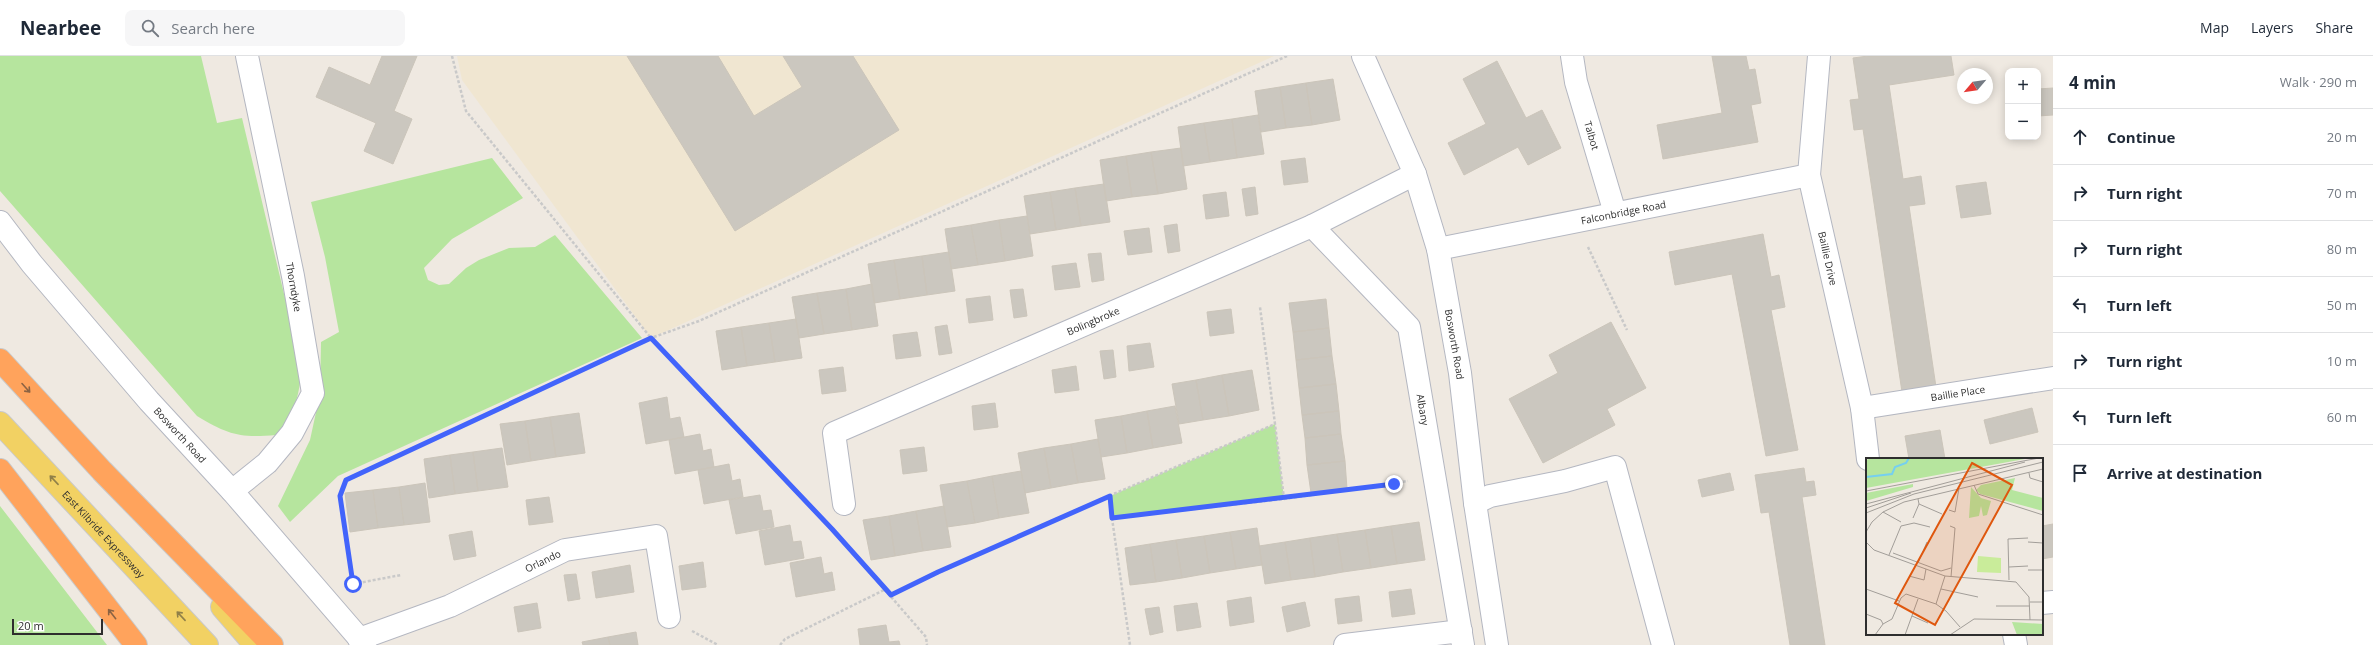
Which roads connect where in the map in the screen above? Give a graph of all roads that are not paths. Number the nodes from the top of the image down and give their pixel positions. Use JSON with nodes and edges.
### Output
{"nodes":[{"id":1,"x":247,"y":56,"type":"edge"},
{"id":2,"x":1363,"y":56,"type":"edge"},
{"id":3,"x":1572,"y":56,"type":"edge"},
{"id":4,"x":1819,"y":56,"type":"edge"},
{"id":5,"x":1416,"y":174,"type":"junction"},
{"id":6,"x":1809,"y":175,"type":"junction"},
{"id":7,"x":1615,"y":213,"type":"junction"},
{"id":8,"x":0,"y":222,"type":"edge"},
{"id":9,"x":1312,"y":226,"type":"junction"},
{"id":10,"x":1438,"y":249,"type":"junction"},
{"id":11,"x":0,"y":360,"type":"edge"},
{"id":12,"x":2053,"y":378,"type":"edge"},
{"id":13,"x":1862,"y":408,"type":"junction"},
{"id":14,"x":0,"y":423,"type":"edge"},
{"id":15,"x":1868,"y":458,"type":"edge"},
{"id":16,"x":0,"y":470,"type":"edge"},
{"id":17,"x":102,"y":471,"type":"junction"},
{"id":18,"x":232,"y":491,"type":"junction"},
{"id":19,"x":1476,"y":503,"type":"junction"},
{"id":20,"x":844,"y":504,"type":"dead end"},
{"id":21,"x":2053,"y":602,"type":"edge"},
{"id":22,"x":2043,"y":603,"type":"edge"},
{"id":23,"x":669,"y":618,"type":"dead end"},
{"id":24,"x":2014,"y":635,"type":"edge"},
{"id":25,"x":1462,"y":638,"type":"edge"},
{"id":26,"x":362,"y":642,"type":"edge"},
{"id":27,"x":136,"y":645,"type":"edge"},
{"id":28,"x":207,"y":645,"type":"edge"},
{"id":29,"x":255,"y":645,"type":"edge"},
{"id":30,"x":272,"y":645,"type":"edge"},
{"id":31,"x":1345,"y":645,"type":"edge"},
{"id":32,"x":1497,"y":645,"type":"edge"},
{"id":33,"x":1663,"y":645,"type":"edge"},
{"id":34,"x":2016,"y":645,"type":"edge"}],
"edges":[{"from":1,"to":18,"type":"street","name":"Thorndyke"},
{"from":2,"to":5,"type":"street","name":"Bosworth Road"},
{"from":3,"to":7,"type":"street","name":"Talbot"},
{"from":4,"to":6,"type":"street","name":"Baillie Drive"},
{"from":5,"to":9,"type":"street","name":"Bolingbroke"},
{"from":5,"to":10,"type":"street","name":"Bosworth Road"},
{"from":6,"to":7,"type":"street","name":"Falconbridge Road"},
{"from":6,"to":13,"type":"street","name":"Baillie Drive"},
{"from":7,"to":10,"type":"street","name":"Falconbridge Road"},
{"from":8,"to":18,"type":"street","name":"Bosworth Road"},
{"from":9,"to":20,"type":"street","name":"Bolingbroke"},
{"from":9,"to":25,"type":"street","name":"Albany"},
{"from":10,"to":19,"type":"street","name":"Bosworth Road"},
{"from":11,"to":17,"type":"highway","one_way":true},
{"from":12,"to":13,"type":"street","name":"Baillie Place"},
{"from":13,"to":15,"type":"street","name":"Baillie Drive"},
{"from":28,"to":14,"type":"main road","name":"East Kilbride Expressway","one_way":true},
{"from":27,"to":16,"type":"highway","one_way":true},
{"from":17,"to":29,"type":"main road"},
{"from":17,"to":30,"type":"highway"},
{"from":18,"to":26,"type":"street","name":"Bosworth Road"},
{"from":19,"to":32,"type":"street","name":"Bosworth Road"},
{"from":19,"to":33,"type":"street"},
{"from":21,"to":22,"type":"street"},
{"from":23,"to":26,"type":"street","name":"Orlando"},
{"from":24,"to":34,"type":"street"},
{"from":25,"to":31,"type":"street","name":"Albany"}]}
